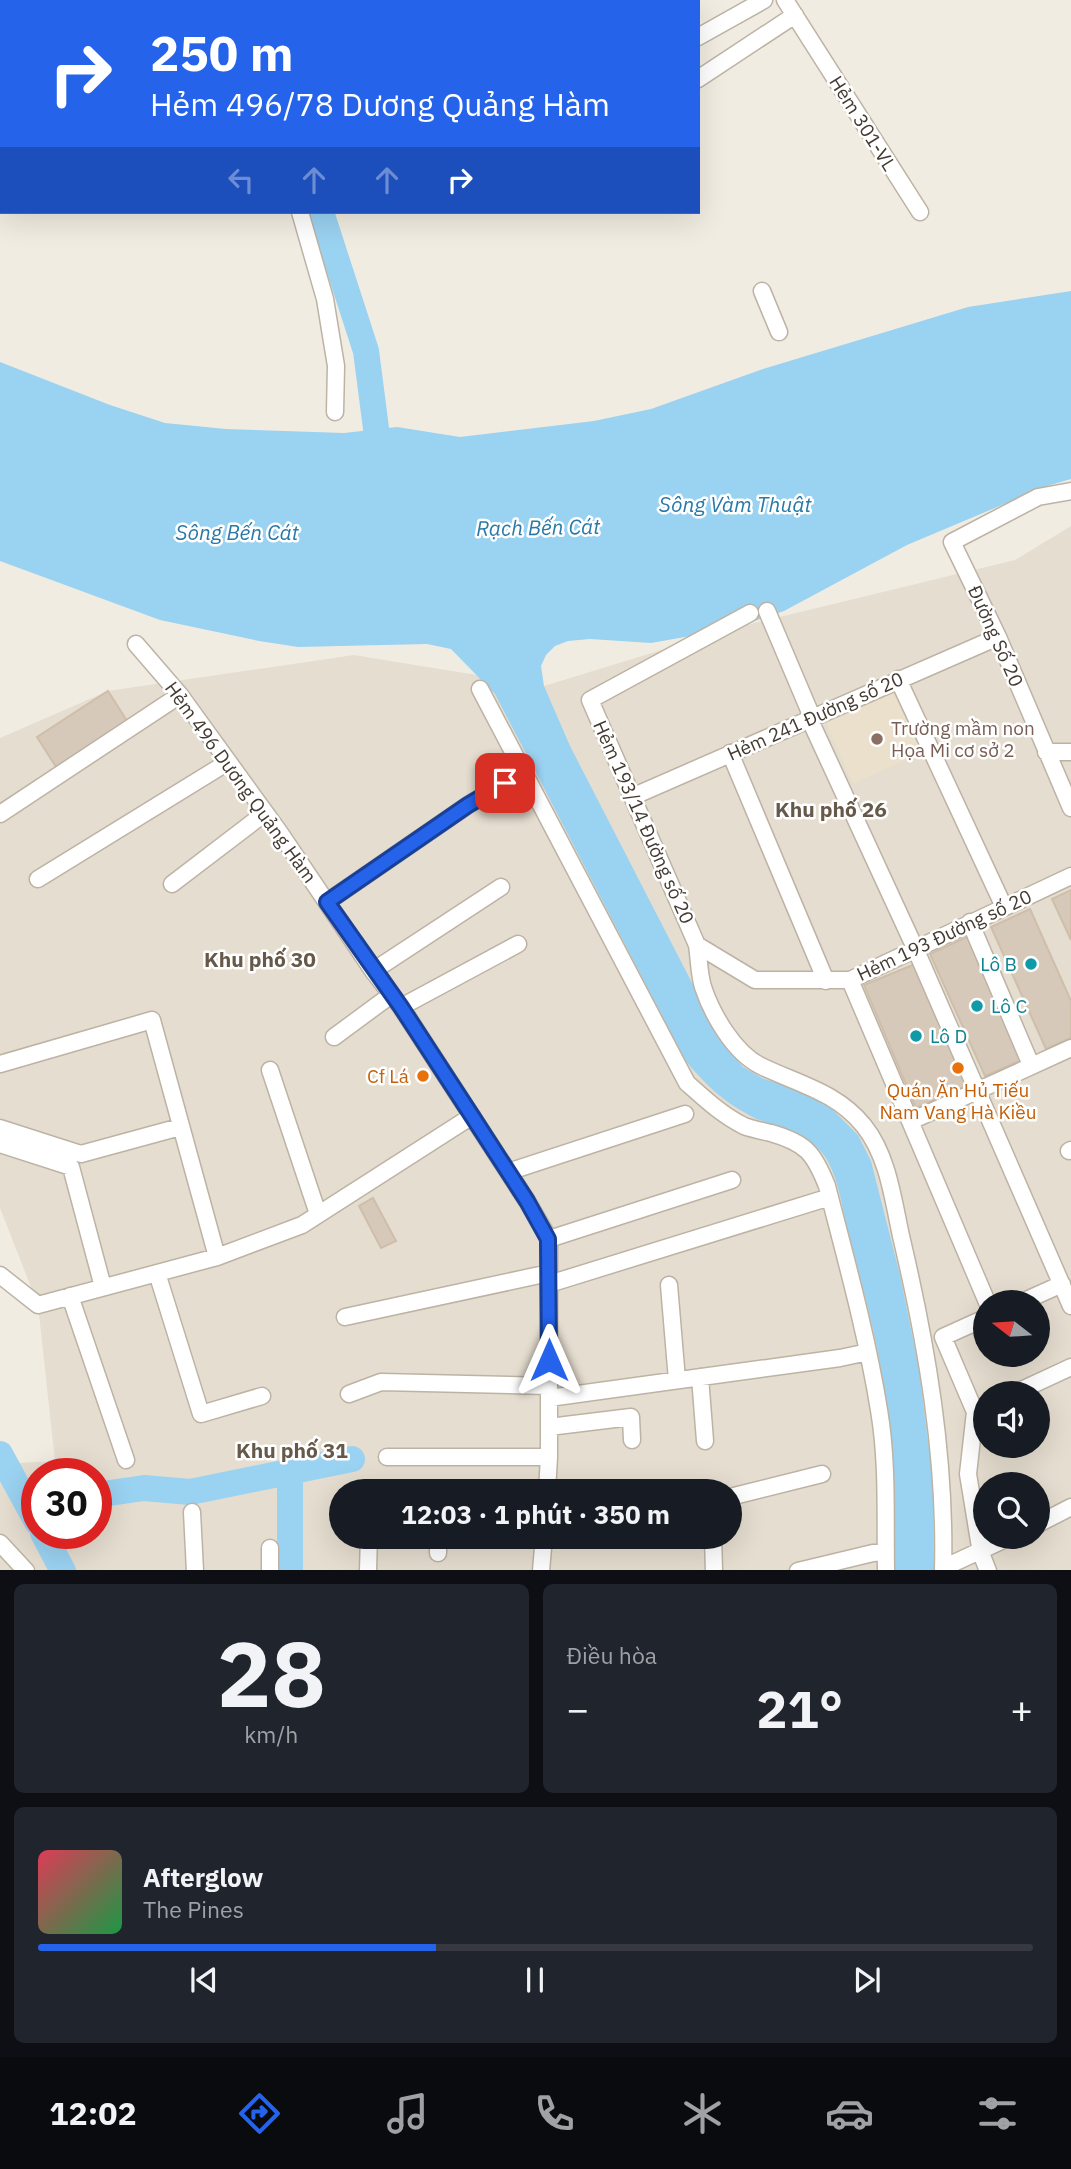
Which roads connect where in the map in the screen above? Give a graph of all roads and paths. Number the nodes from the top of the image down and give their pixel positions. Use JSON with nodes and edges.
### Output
{"nodes":[{"id":1,"x":764,"y":0,"type":"edge"},
{"id":2,"x":785,"y":0,"type":"edge"},
{"id":3,"x":795,"y":15,"type":"junction"},
{"id":4,"x":700,"y":36,"type":"edge"},
{"id":5,"x":700,"y":78,"type":"edge"},
{"id":6,"x":920,"y":212,"type":"dead end"},
{"id":7,"x":301,"y":214,"type":"edge"},
{"id":8,"x":762,"y":291,"type":"dead end"},
{"id":9,"x":779,"y":332,"type":"dead end"},
{"id":10,"x":335,"y":412,"type":"dead end"},
{"id":11,"x":1071,"y":491,"type":"edge"},
{"id":12,"x":998,"y":637,"type":"junction"},
{"id":13,"x":136,"y":644,"type":"dead end"},
{"id":14,"x":898,"y":679,"type":"junction"},
{"id":15,"x":480,"y":690,"type":"dead end"},
{"id":16,"x":180,"y":695,"type":"junction"},
{"id":17,"x":810,"y":718,"type":"junction"},
{"id":18,"x":1046,"y":752,"type":"junction"},
{"id":19,"x":1071,"y":752,"type":"edge"},
{"id":20,"x":730,"y":753,"type":"junction"},
{"id":21,"x":228,"y":762,"type":"junction"},
{"id":22,"x":524,"y":772,"type":"junction"},
{"id":23,"x":634,"y":796,"type":"junction"},
{"id":24,"x":1071,"y":808,"type":"edge"},
{"id":25,"x":265,"y":813,"type":"junction"},
{"id":26,"x":0,"y":814,"type":"edge"},
{"id":27,"x":1071,"y":876,"type":"edge"},
{"id":28,"x":38,"y":879,"type":"dead end"},
{"id":29,"x":172,"y":884,"type":"dead end"},
{"id":30,"x":501,"y":887,"type":"dead end"},
{"id":31,"x":327,"y":902,"type":"junction"},
{"id":32,"x":1004,"y":907,"type":"junction"},
{"id":33,"x":970,"y":922,"type":"junction"},
{"id":34,"x":518,"y":944,"type":"dead end"},
{"id":35,"x":698,"y":945,"type":"junction"},
{"id":36,"x":915,"y":948,"type":"junction"},
{"id":37,"x":373,"y":971,"type":"junction"},
{"id":38,"x":850,"y":980,"type":"junction"},
{"id":39,"x":826,"y":981,"type":"junction"},
{"id":40,"x":396,"y":1001,"type":"junction"},
{"id":41,"x":334,"y":1037,"type":"dead end"},
{"id":42,"x":1071,"y":1048,"type":"edge"},
{"id":43,"x":0,"y":1053,"type":"edge"},
{"id":44,"x":0,"y":1065,"type":"edge"},
{"id":45,"x":1031,"y":1065,"type":"junction"},
{"id":46,"x":270,"y":1070,"type":"dead end"},
{"id":47,"x":975,"y":1091,"type":"junction"},
{"id":48,"x":685,"y":1114,"type":"dead end"},
{"id":49,"x":472,"y":1116,"type":"junction"},
{"id":50,"x":911,"y":1121,"type":"junction"},
{"id":51,"x":180,"y":1127,"type":"junction"},
{"id":52,"x":0,"y":1128,"type":"edge"},
{"id":53,"x":0,"y":1144,"type":"edge"},
{"id":54,"x":76,"y":1160,"type":"junction"},
{"id":55,"x":508,"y":1172,"type":"junction"},
{"id":56,"x":732,"y":1180,"type":"dead end"},
{"id":57,"x":830,"y":1197,"type":"junction"},
{"id":58,"x":318,"y":1214,"type":"junction"},
{"id":59,"x":548,"y":1239,"type":"junction"},
{"id":60,"x":217,"y":1257,"type":"junction"},
{"id":61,"x":156,"y":1273,"type":"junction"},
{"id":62,"x":0,"y":1275,"type":"edge"},
{"id":63,"x":549,"y":1278,"type":"junction"},
{"id":64,"x":1062,"y":1284,"type":"junction"},
{"id":65,"x":669,"y":1285,"type":"dead end"},
{"id":66,"x":103,"y":1287,"type":"junction"},
{"id":67,"x":982,"y":1290,"type":"edge"},
{"id":68,"x":1048,"y":1290,"type":"edge"},
{"id":69,"x":70,"y":1296,"type":"junction"},
{"id":70,"x":1071,"y":1306,"type":"edge"},
{"id":71,"x":345,"y":1317,"type":"dead end"},
{"id":72,"x":973,"y":1323,"type":"edge"},
{"id":73,"x":868,"y":1352,"type":"junction"},
{"id":74,"x":1071,"y":1367,"type":"edge"},
{"id":75,"x":701,"y":1377,"type":"junction"},
{"id":76,"x":677,"y":1380,"type":"junction"},
{"id":77,"x":1041,"y":1381,"type":"edge"},
{"id":78,"x":549,"y":1392,"type":"junction"},
{"id":79,"x":349,"y":1394,"type":"dead end"},
{"id":80,"x":973,"y":1395,"type":"edge"},
{"id":81,"x":262,"y":1396,"type":"dead end"},
{"id":82,"x":549,"y":1427,"type":"junction"},
{"id":83,"x":632,"y":1440,"type":"dead end"},
{"id":84,"x":705,"y":1441,"type":"dead end"},
{"id":85,"x":973,"y":1447,"type":"edge"},
{"id":86,"x":387,"y":1457,"type":"dead end"},
{"id":87,"x":549,"y":1457,"type":"junction"},
{"id":88,"x":125,"y":1460,"type":"dead end"},
{"id":89,"x":822,"y":1474,"type":"dead end"},
{"id":90,"x":548,"y":1479,"type":"edge"},
{"id":91,"x":742,"y":1494,"type":"edge"},
{"id":92,"x":1071,"y":1507,"type":"edge"},
{"id":93,"x":192,"y":1512,"type":"dead end"},
{"id":94,"x":1050,"y":1518,"type":"edge"},
{"id":95,"x":0,"y":1543,"type":"edge"},
{"id":96,"x":270,"y":1548,"type":"dead end"},
{"id":97,"x":369,"y":1549,"type":"edge"},
{"id":98,"x":438,"y":1549,"type":"edge"},
{"id":99,"x":543,"y":1549,"type":"edge"},
{"id":100,"x":713,"y":1549,"type":"edge"},
{"id":101,"x":988,"y":1549,"type":"edge"},
{"id":102,"x":886,"y":1552,"type":"junction"},
{"id":103,"x":438,"y":1553,"type":"dead end"},
{"id":104,"x":981,"y":1553,"type":"junction"},
{"id":105,"x":943,"y":1569,"type":"edge"},
{"id":106,"x":26,"y":1570,"type":"edge"},
{"id":107,"x":195,"y":1570,"type":"edge"},
{"id":108,"x":270,"y":1570,"type":"edge"},
{"id":109,"x":368,"y":1570,"type":"edge"},
{"id":110,"x":541,"y":1570,"type":"edge"},
{"id":111,"x":714,"y":1570,"type":"edge"},
{"id":112,"x":798,"y":1570,"type":"edge"},
{"id":113,"x":886,"y":1570,"type":"edge"},
{"id":114,"x":988,"y":1570,"type":"edge"}],
"edges":[{"from":1,"to":4,"type":"street"},
{"from":2,"to":3,"type":"street","name":"Hẻm 301-VL"},
{"from":3,"to":5,"type":"street"},
{"from":3,"to":6,"type":"street","name":"Hẻm 301-VL"},
{"from":7,"to":10,"type":"street"},
{"from":8,"to":9,"type":"street"},
{"from":11,"to":12,"type":"street","name":"Đường Số 20"},
{"from":12,"to":14,"type":"street","name":"Hẻm 241 Đường số 20"},
{"from":12,"to":18,"type":"street","name":"Đường Số 20"},
{"from":13,"to":16,"type":"street","name":"Hẻm 496 Dương Quảng Hàm"},
{"from":14,"to":17,"type":"street","name":"Hẻm 241 Đường số 20"},
{"from":14,"to":32,"type":"street"},
{"from":15,"to":22,"type":"street"},
{"from":16,"to":21,"type":"street","name":"Hẻm 496 Dương Quảng Hàm"},
{"from":16,"to":26,"type":"street"},
{"from":17,"to":20,"type":"street","name":"Hẻm 241 Đường số 20"},
{"from":17,"to":23,"type":"street","name":"Hẻm 193/14 Đường số 20"},
{"from":17,"to":36,"type":"street"},
{"from":18,"to":19,"type":"street"},
{"from":18,"to":24,"type":"street","name":"Đường Số 20"},
{"from":20,"to":23,"type":"street","name":"Hẻm 241 Đường số 20"},
{"from":20,"to":39,"type":"street"},
{"from":21,"to":25,"type":"street","name":"Hẻm 496 Dương Quảng Hàm"},
{"from":21,"to":28,"type":"street"},
{"from":22,"to":31,"type":"street"},
{"from":22,"to":57,"type":"street"},
{"from":23,"to":35,"type":"street","name":"Hẻm 193/14 Đường số 20"},
{"from":25,"to":29,"type":"street"},
{"from":25,"to":31,"type":"street","name":"Hẻm 496 Dương Quảng Hàm"},
{"from":27,"to":32,"type":"street","name":"Hẻm 193 Đường số 20"},
{"from":30,"to":37,"type":"street"},
{"from":31,"to":37,"type":"street","name":"Hẻm 496 Dương Quảng Hàm"},
{"from":32,"to":33,"type":"street","name":"Hẻm 193 Đường số 20"},
{"from":33,"to":36,"type":"street","name":"Hẻm 193 Đường số 20"},
{"from":33,"to":45,"type":"street"},
{"from":34,"to":40,"type":"street"},
{"from":35,"to":39,"type":"street","name":"Hẻm 193 Đường số 20"},
{"from":35,"to":105,"type":"street","name":"Hẻm 193/14 Đường số 20"},
{"from":36,"to":38,"type":"street","name":"Hẻm 193 Đường số 20"},
{"from":36,"to":47,"type":"street"},
{"from":37,"to":40,"type":"street","name":"Hẻm 496 Dương Quảng Hàm"},
{"from":38,"to":39,"type":"street","name":"Hẻm 193 Đường số 20"},
{"from":38,"to":50,"type":"street"},
{"from":40,"to":41,"type":"street"},
{"from":40,"to":49,"type":"street","name":"Hẻm 496 Dương Quảng Hàm"},
{"from":42,"to":45,"type":"street"},
{"from":43,"to":44,"type":"street"},
{"from":44,"to":51,"type":"street"},
{"from":45,"to":47,"type":"street"},
{"from":46,"to":58,"type":"street"},
{"from":47,"to":50,"type":"street"},
{"from":47,"to":64,"type":"street"},
{"from":48,"to":55,"type":"street"},
{"from":49,"to":55,"type":"street","name":"Hẻm 496 Dương Quảng Hàm"},
{"from":49,"to":58,"type":"street"},
{"from":50,"to":67,"type":"street"},
{"from":51,"to":54,"type":"street"},
{"from":51,"to":60,"type":"street"},
{"from":52,"to":54,"type":"street"},
{"from":53,"to":54,"type":"street"},
{"from":54,"to":66,"type":"street"},
{"from":55,"to":59,"type":"street","name":"Hẻm 496 Dương Quảng Hàm"},
{"from":56,"to":59,"type":"street"},
{"from":57,"to":63,"type":"street"},
{"from":57,"to":73,"type":"street"},
{"from":58,"to":60,"type":"street"},
{"from":59,"to":63,"type":"street","name":"Hẻm 496 Dương Quảng Hàm"},
{"from":60,"to":61,"type":"street"},
{"from":61,"to":66,"type":"street"},
{"from":61,"to":81,"type":"street"},
{"from":62,"to":69,"type":"street"},
{"from":63,"to":71,"type":"street"},
{"from":63,"to":78,"type":"street","name":"Hẻm 496 Dương Quảng Hàm"},
{"from":64,"to":68,"type":"street"},
{"from":64,"to":70,"type":"street"},
{"from":65,"to":76,"type":"street"},
{"from":66,"to":69,"type":"street"},
{"from":69,"to":88,"type":"street"},
{"from":72,"to":80,"type":"street"},
{"from":73,"to":75,"type":"street"},
{"from":73,"to":102,"type":"street"},
{"from":74,"to":77,"type":"street"},
{"from":75,"to":76,"type":"street"},
{"from":75,"to":84,"type":"street"},
{"from":76,"to":78,"type":"street"},
{"from":78,"to":79,"type":"street"},
{"from":78,"to":82,"type":"street","name":"Hẻm 496 Dương Quảng Hàm"},
{"from":82,"to":83,"type":"street"},
{"from":82,"to":87,"type":"street","name":"Hẻm 496 Dương Quảng Hàm"},
{"from":85,"to":104,"type":"street"},
{"from":86,"to":87,"type":"street"},
{"from":87,"to":90,"type":"street","name":"Hẻm 496 Dương Quảng Hàm"},
{"from":89,"to":91,"type":"street"},
{"from":92,"to":94,"type":"street"},
{"from":93,"to":107,"type":"street"},
{"from":95,"to":106,"type":"street"},
{"from":96,"to":108,"type":"street"},
{"from":97,"to":109,"type":"street"},
{"from":98,"to":103,"type":"street"},
{"from":99,"to":110,"type":"street"},
{"from":100,"to":111,"type":"street"},
{"from":101,"to":104,"type":"street"},
{"from":102,"to":112,"type":"street"},
{"from":102,"to":113,"type":"street"},
{"from":104,"to":105,"type":"street"},
{"from":104,"to":114,"type":"street"}]}
